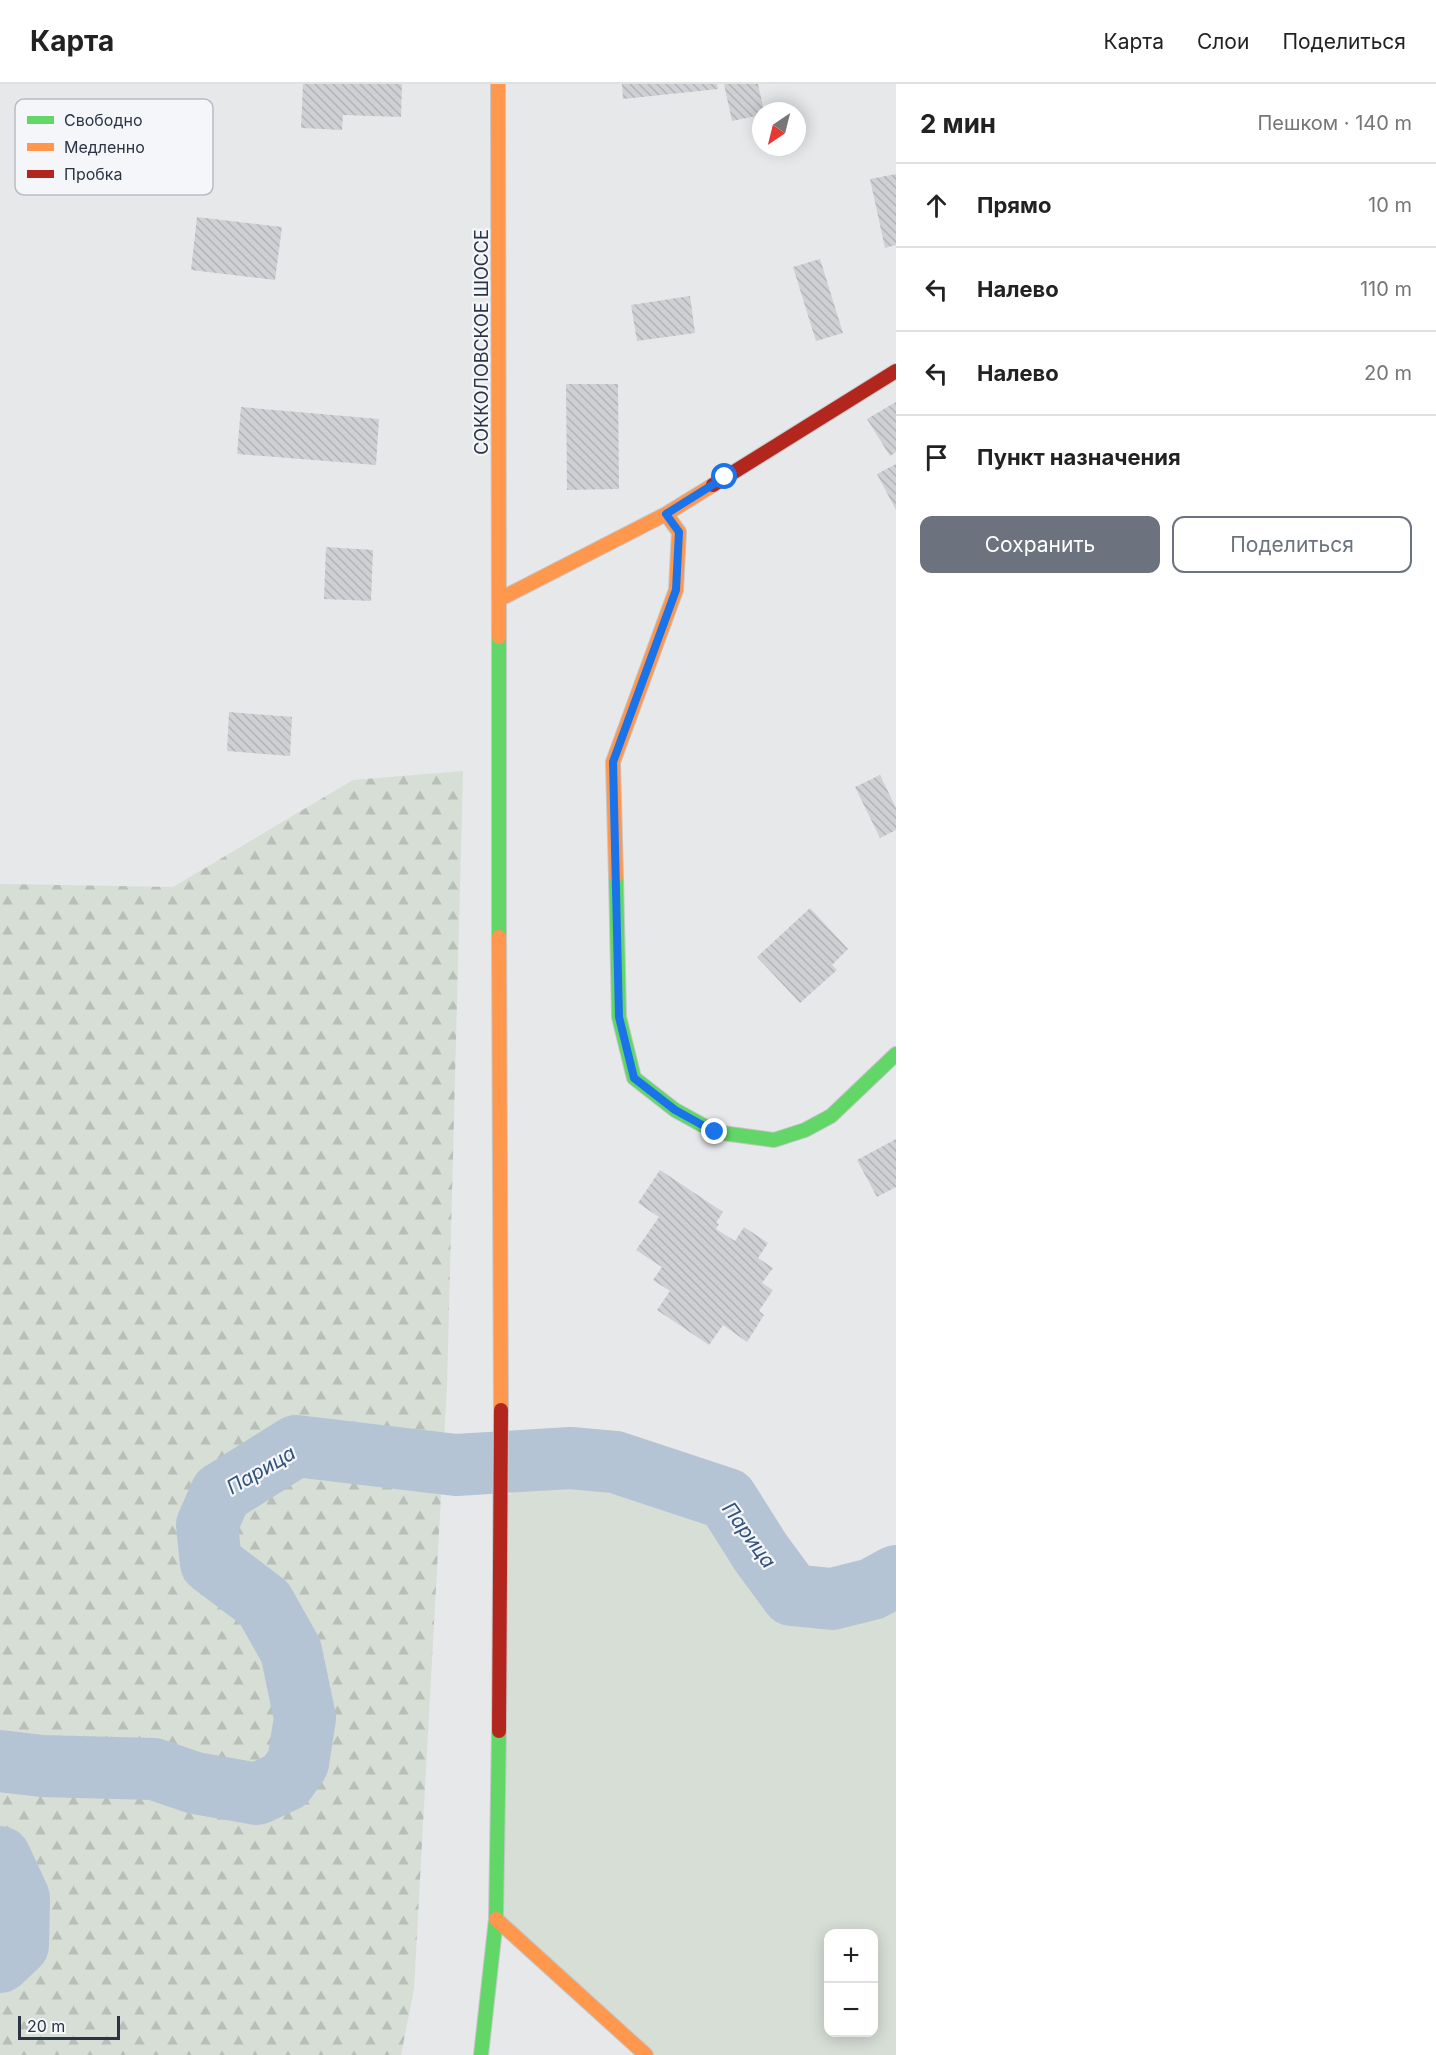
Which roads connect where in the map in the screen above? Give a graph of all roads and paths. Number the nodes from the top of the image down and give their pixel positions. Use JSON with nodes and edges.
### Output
{"nodes":[{"id":1,"x":498,"y":84,"type":"edge"},
{"id":2,"x":896,"y":370,"type":"edge"},
{"id":3,"x":666,"y":514,"type":"junction"},
{"id":4,"x":500,"y":599,"type":"junction"},
{"id":5,"x":896,"y":1054,"type":"edge"},
{"id":6,"x":496,"y":1919,"type":"junction"},
{"id":7,"x":481,"y":2055,"type":"edge"},
{"id":8,"x":646,"y":2055,"type":"edge"}],
"edges":[{"from":1,"to":4,"type":"main road","name":"СОККОЛОВСКОЕ ШОССЕ"},
{"from":2,"to":3,"type":"main road"},
{"from":3,"to":4,"type":"main road"},
{"from":3,"to":5,"type":"main road"},
{"from":4,"to":6,"type":"main road","name":"СОККОЛОВСКОЕ ШОССЕ"},
{"from":6,"to":7,"type":"main road","name":"СОККОЛОВСКОЕ ШОССЕ"},
{"from":6,"to":8,"type":"main road"}]}
